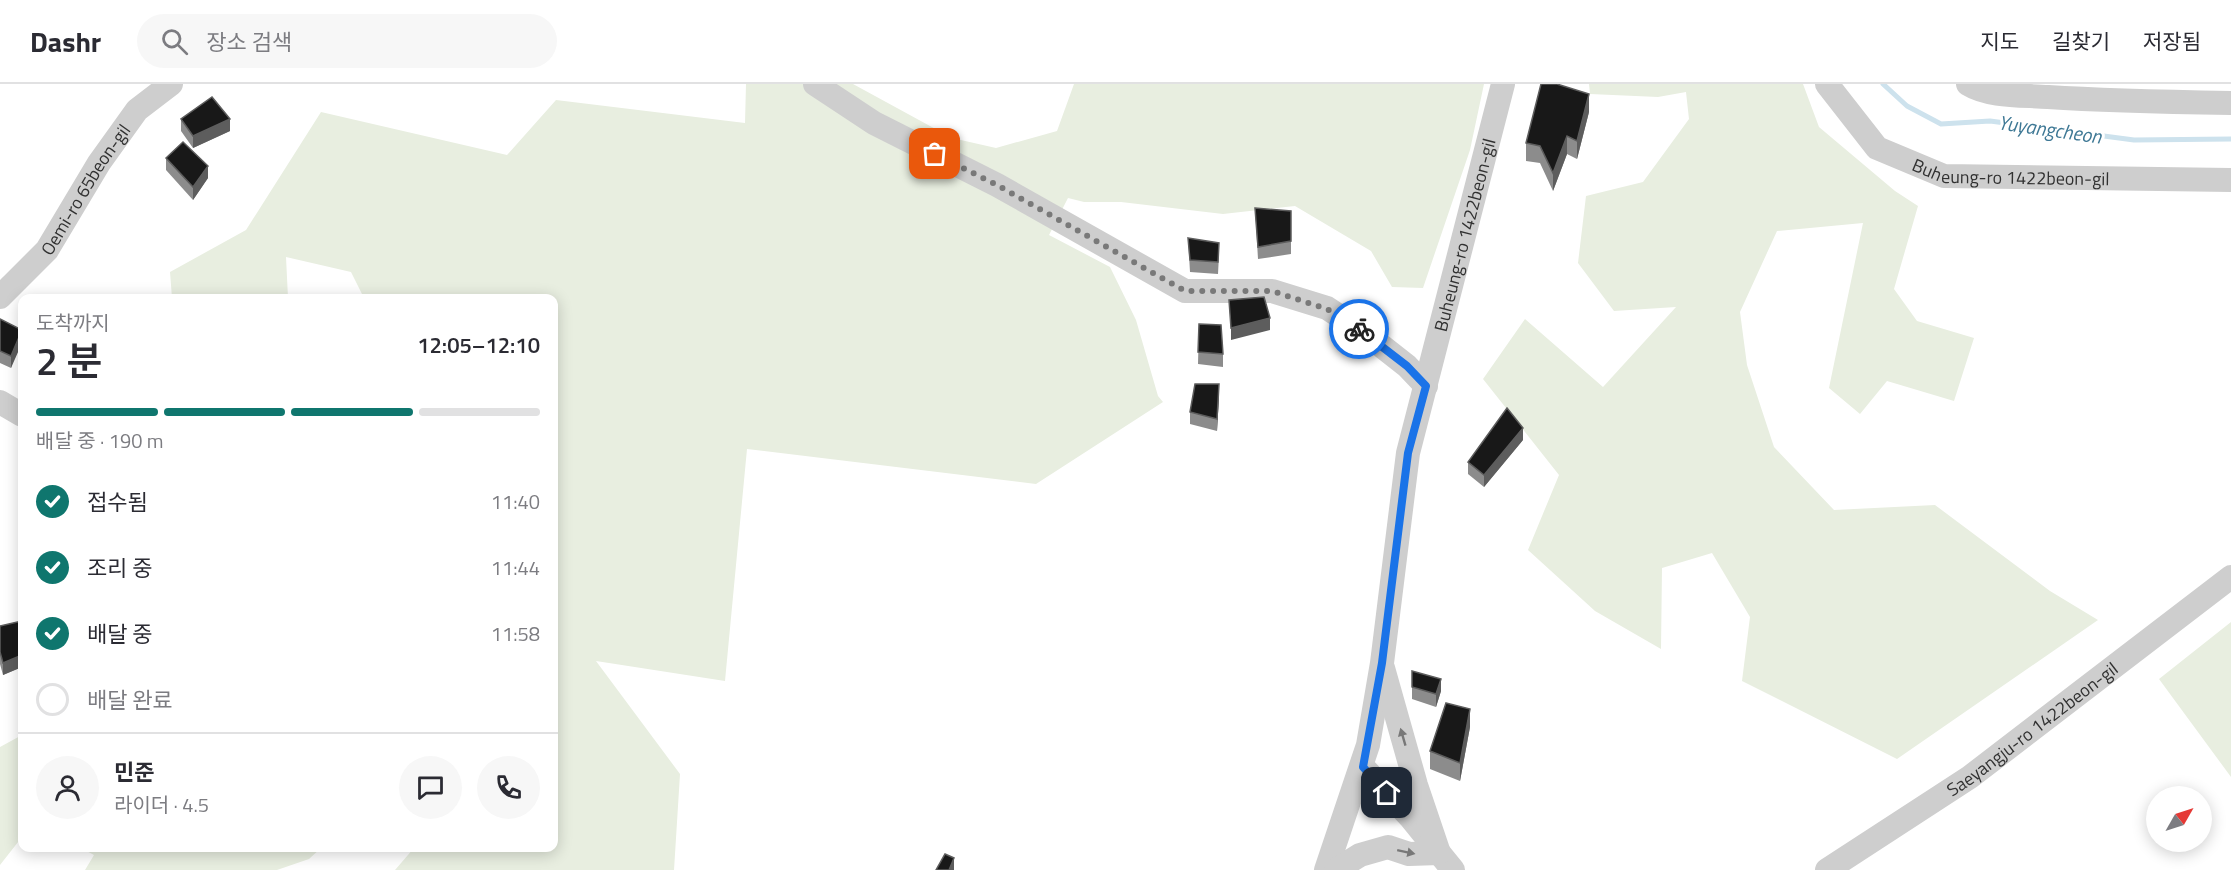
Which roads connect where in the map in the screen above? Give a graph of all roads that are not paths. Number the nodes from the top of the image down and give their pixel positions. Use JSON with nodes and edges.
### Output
{"nodes":[{"id":1,"x":171,"y":84,"type":"edge"},
{"id":2,"x":814,"y":84,"type":"edge"},
{"id":3,"x":1503,"y":84,"type":"edge"},
{"id":4,"x":1827,"y":84,"type":"edge"},
{"id":5,"x":1968,"y":84,"type":"edge"},
{"id":6,"x":2231,"y":103,"type":"edge"},
{"id":7,"x":2231,"y":180,"type":"edge"},
{"id":8,"x":0,"y":297,"type":"edge"},
{"id":9,"x":1426,"y":386,"type":"junction"},
{"id":10,"x":0,"y":402,"type":"edge"},
{"id":11,"x":18,"y":413,"type":"edge"},
{"id":12,"x":2231,"y":577,"type":"edge"},
{"id":13,"x":1382,"y":663,"type":"junction"},
{"id":14,"x":1363,"y":767,"type":"junction"},
{"id":15,"x":1446,"y":862,"type":"edge"},
{"id":16,"x":1326,"y":870,"type":"edge"},
{"id":17,"x":1336,"y":870,"type":"edge"},
{"id":18,"x":1827,"y":870,"type":"edge"}],
"edges":[{"from":1,"to":8,"type":"street","name":"Oemi-ro 65beon-gil"},
{"from":2,"to":9,"type":"street"},
{"from":3,"to":9,"type":"street","name":"Buheung-ro 1422beon-gil"},
{"from":4,"to":7,"type":"street","name":"Buheung-ro 1422beon-gil"},
{"from":5,"to":6,"type":"street"},
{"from":9,"to":13,"type":"street","name":"Buheung-ro 1422beon-gil"},
{"from":10,"to":11,"type":"street"},
{"from":12,"to":18,"type":"street","name":"Saeyangju-ro 1422beon-gil"},
{"from":13,"to":14,"type":"street","name":"Buheung-ro 1422beon-gil"},
{"from":15,"to":13,"type":"street","one_way":true},
{"from":14,"to":15,"type":"street"},
{"from":14,"to":16,"type":"street","name":"Buheung-ro 1422beon-gil"},
{"from":17,"to":15,"type":"street","one_way":true}]}
